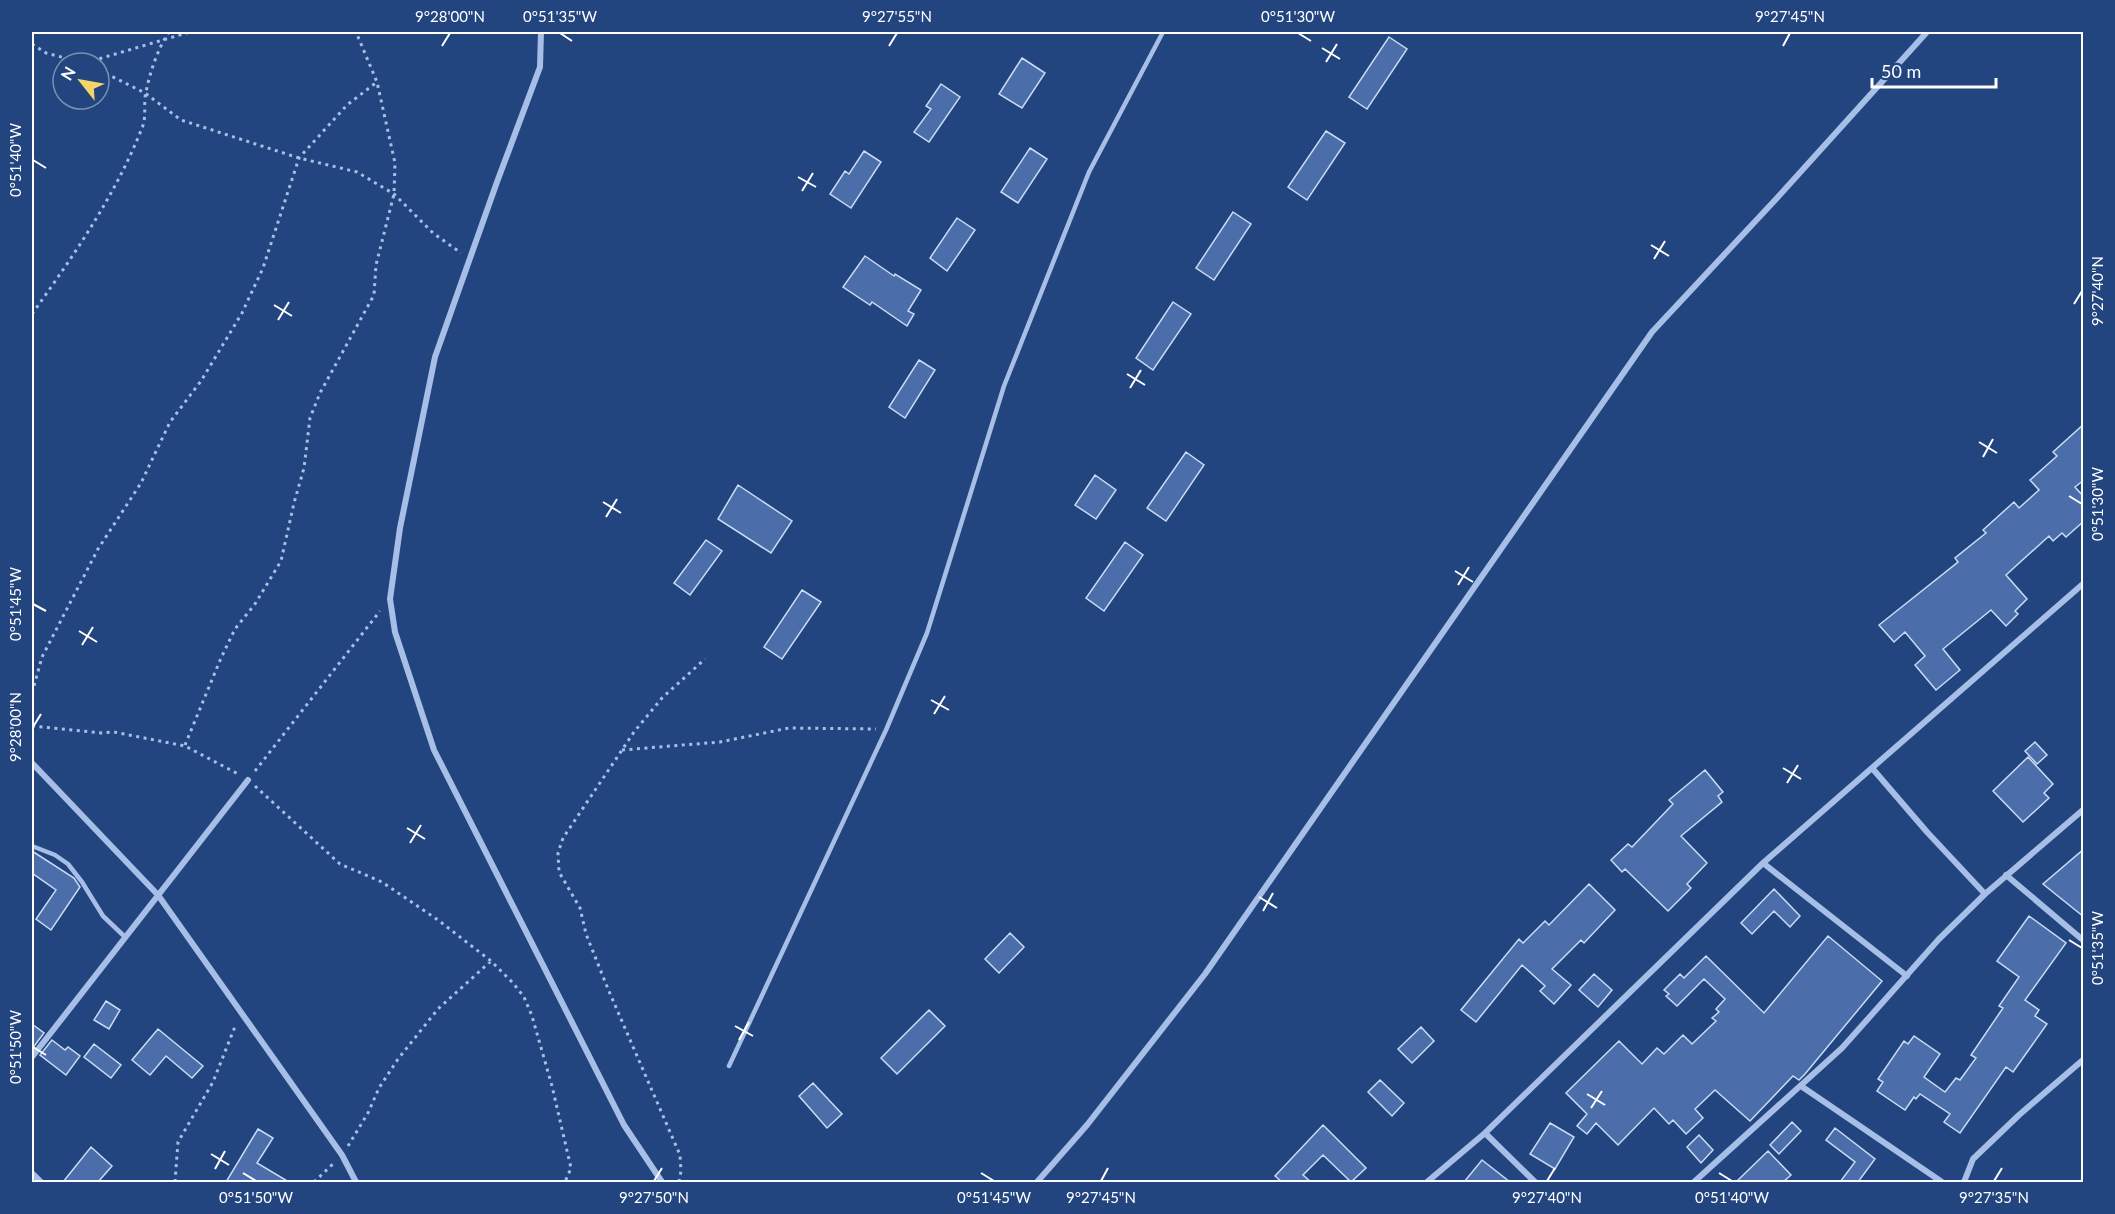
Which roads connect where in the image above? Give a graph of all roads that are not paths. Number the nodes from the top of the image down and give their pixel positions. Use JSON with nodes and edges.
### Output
{"nodes":[{"id":1,"x":541,"y":32,"type":"edge"},
{"id":2,"x":1162,"y":32,"type":"edge"},
{"id":3,"x":1927,"y":32,"type":"edge"},
{"id":4,"x":2084,"y":583,"type":"edge"},
{"id":5,"x":32,"y":763,"type":"edge"},
{"id":6,"x":1872,"y":768,"type":"junction"},
{"id":7,"x":248,"y":780,"type":"road end"},
{"id":8,"x":2084,"y":809,"type":"edge"},
{"id":9,"x":32,"y":846,"type":"edge"},
{"id":10,"x":1763,"y":863,"type":"junction"},
{"id":11,"x":2006,"y":875,"type":"junction"},
{"id":12,"x":1985,"y":894,"type":"junction"},
{"id":13,"x":158,"y":895,"type":"junction"},
{"id":14,"x":125,"y":937,"type":"junction"},
{"id":15,"x":2084,"y":941,"type":"edge"},
{"id":16,"x":1907,"y":975,"type":"junction"},
{"id":17,"x":32,"y":1057,"type":"edge"},
{"id":18,"x":2084,"y":1059,"type":"edge"},
{"id":19,"x":729,"y":1066,"type":"dead end"},
{"id":20,"x":1801,"y":1086,"type":"junction"},
{"id":21,"x":1485,"y":1133,"type":"junction"},
{"id":22,"x":32,"y":1173,"type":"edge"},
{"id":23,"x":41,"y":1182,"type":"edge"},
{"id":24,"x":356,"y":1182,"type":"edge"},
{"id":25,"x":662,"y":1182,"type":"edge"},
{"id":26,"x":1037,"y":1182,"type":"edge"},
{"id":27,"x":1427,"y":1182,"type":"edge"},
{"id":28,"x":1535,"y":1182,"type":"edge"},
{"id":29,"x":1694,"y":1182,"type":"edge"},
{"id":30,"x":1942,"y":1182,"type":"edge"},
{"id":31,"x":1964,"y":1182,"type":"edge"}],
"edges":[{"from":1,"to":25,"type":"street"},
{"from":2,"to":19,"type":"lane"},
{"from":3,"to":26,"type":"street"},
{"from":4,"to":6,"type":"street"},
{"from":5,"to":13,"type":"street"},
{"from":6,"to":10,"type":"street"},
{"from":6,"to":12,"type":"street"},
{"from":7,"to":13,"type":"street"},
{"from":8,"to":11,"type":"street"},
{"from":9,"to":14,"type":"lane"},
{"from":10,"to":16,"type":"street"},
{"from":10,"to":21,"type":"street"},
{"from":11,"to":12,"type":"street"},
{"from":11,"to":15,"type":"street"},
{"from":12,"to":16,"type":"street"},
{"from":13,"to":14,"type":"street"},
{"from":13,"to":24,"type":"street"},
{"from":14,"to":17,"type":"street"},
{"from":16,"to":20,"type":"street"},
{"from":18,"to":31,"type":"street"},
{"from":20,"to":29,"type":"street"},
{"from":20,"to":30,"type":"street"},
{"from":21,"to":27,"type":"street"},
{"from":21,"to":28,"type":"street"},
{"from":22,"to":23,"type":"street"}]}
